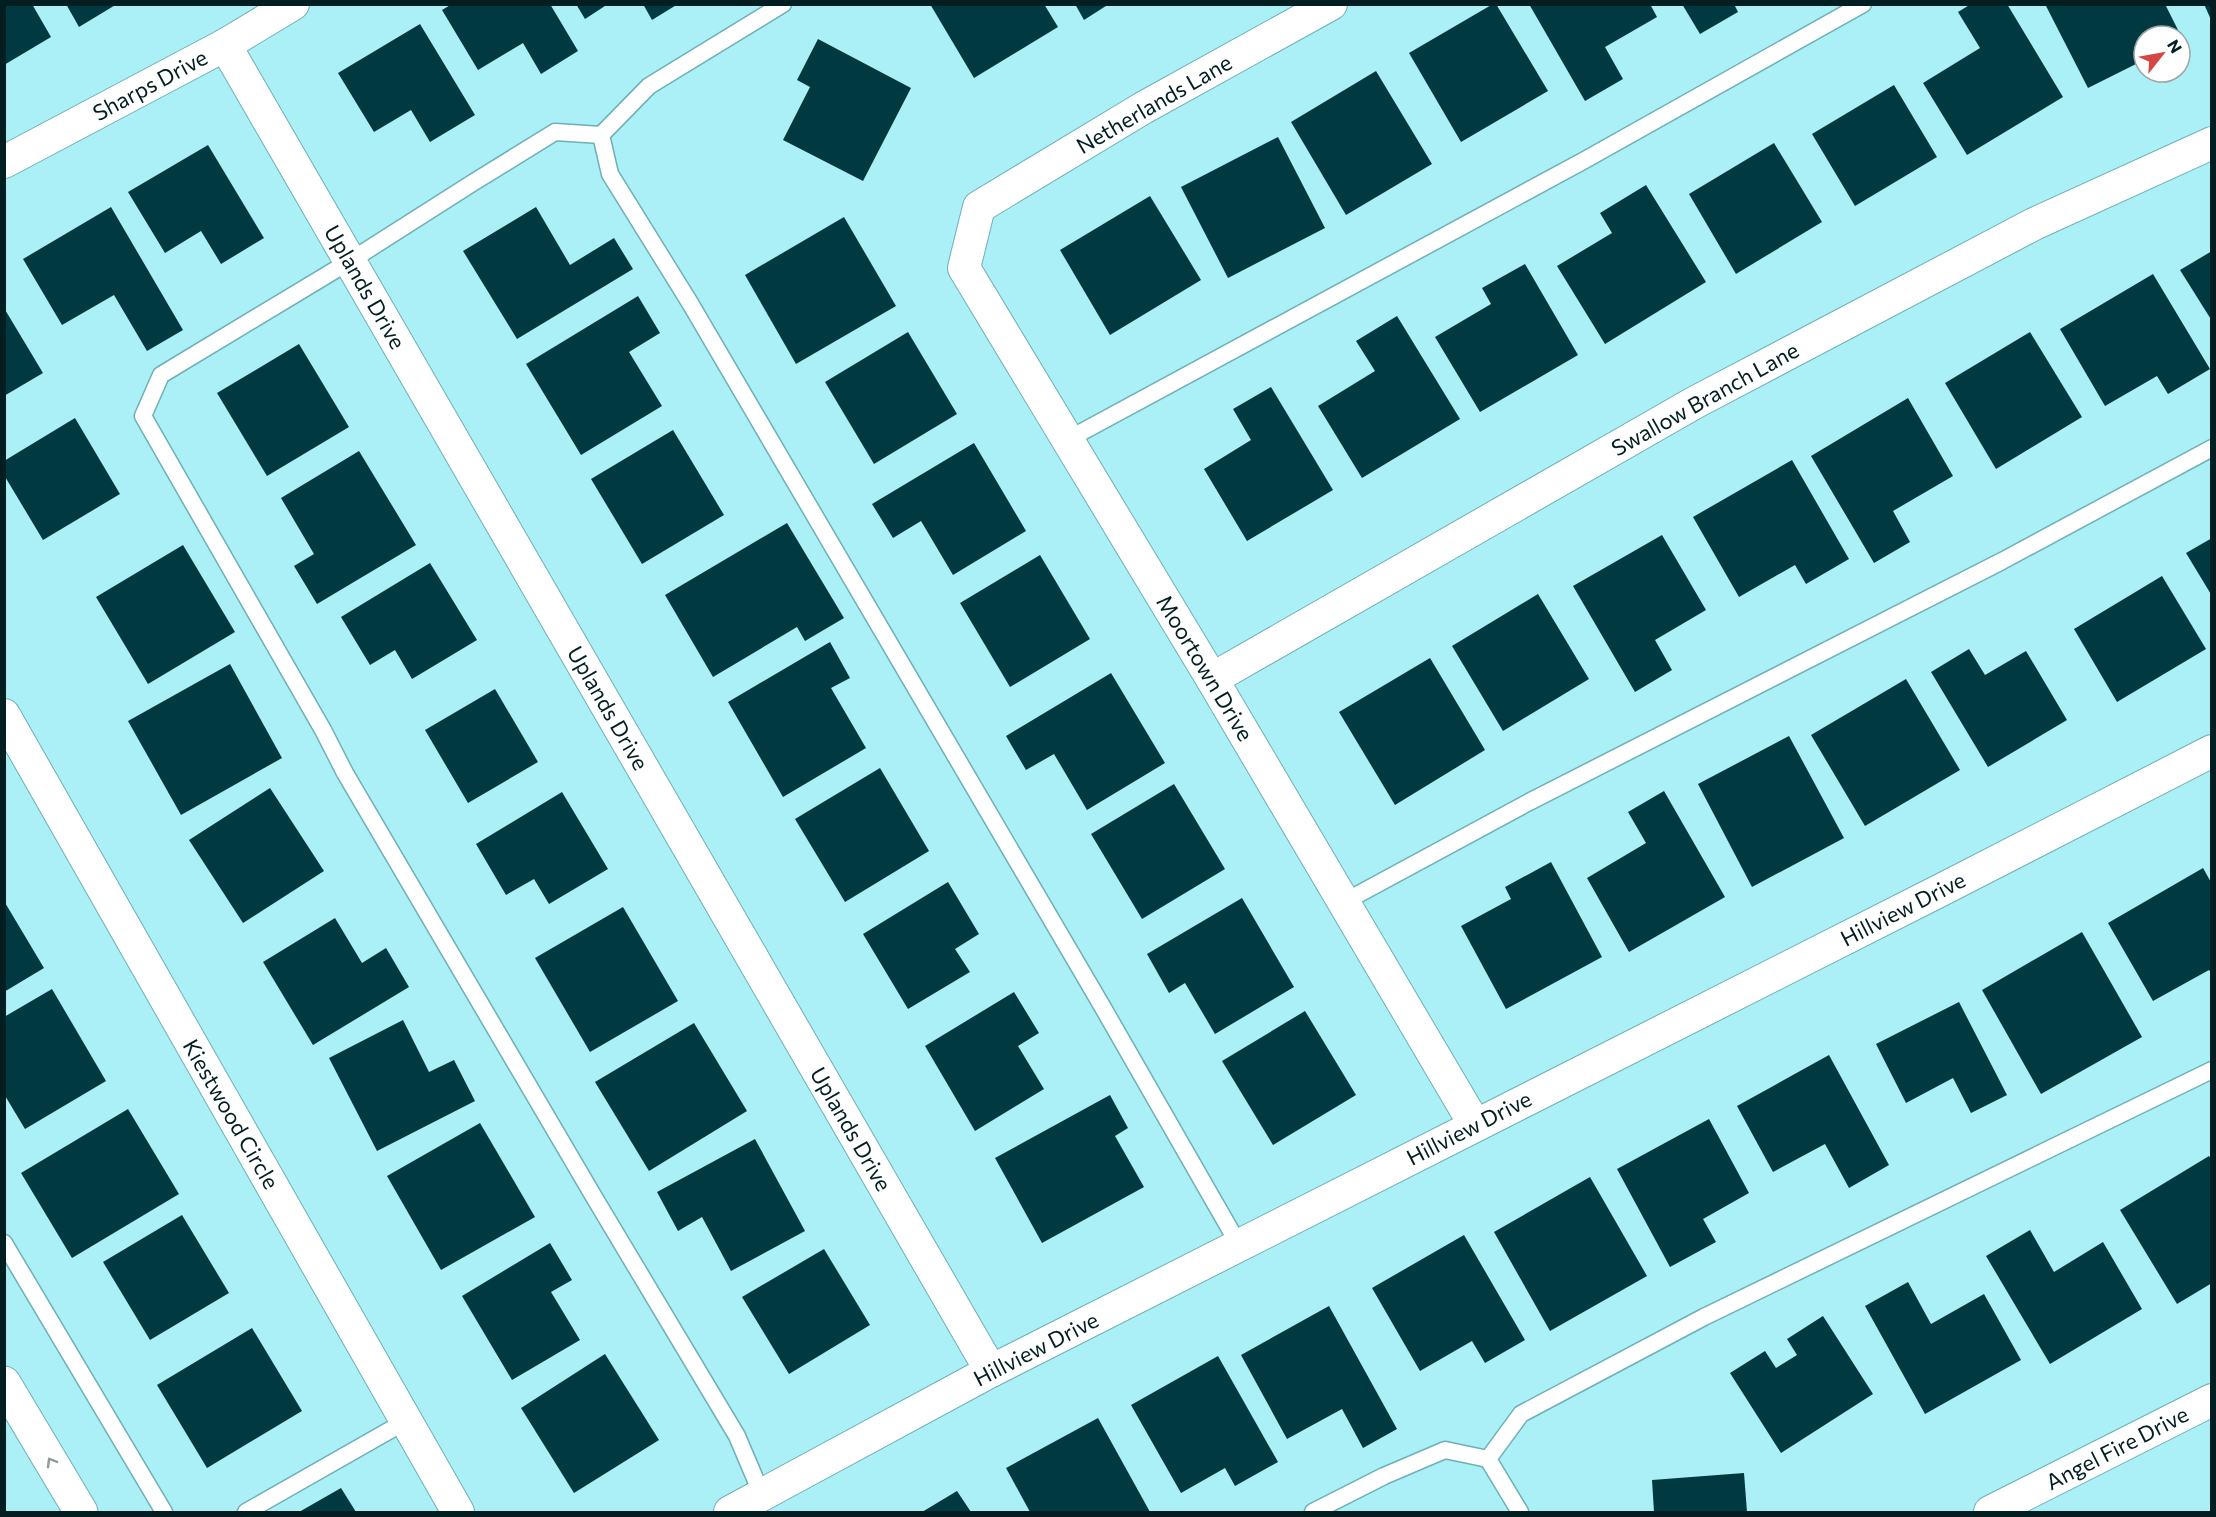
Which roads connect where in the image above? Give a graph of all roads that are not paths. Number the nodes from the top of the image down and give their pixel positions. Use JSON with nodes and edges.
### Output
{"nodes":[{"id":1,"x":293,"y":4,"type":"edge"},
{"id":2,"x":783,"y":4,"type":"edge"},
{"id":3,"x":1331,"y":4,"type":"edge"},
{"id":4,"x":1863,"y":4,"type":"edge"},
{"id":5,"x":225,"y":45,"type":"junction"},
{"id":6,"x":601,"y":135,"type":"junction"},
{"id":7,"x":2211,"y":143,"type":"edge"},
{"id":8,"x":4,"y":162,"type":"edge"},
{"id":9,"x":979,"y":207,"type":"joint"},
{"id":10,"x":350,"y":261,"type":"junction"},
{"id":11,"x":1067,"y":440,"type":"junction"},
{"id":12,"x":2211,"y":448,"type":"edge"},
{"id":13,"x":1212,"y":680,"type":"junction"},
{"id":14,"x":4,"y":715,"type":"edge"},
{"id":15,"x":2211,"y":751,"type":"edge"},
{"id":16,"x":1344,"y":902,"type":"junction"},
{"id":17,"x":2211,"y":1070,"type":"edge"},
{"id":18,"x":1475,"y":1125,"type":"junction"},
{"id":19,"x":4,"y":1243,"type":"edge"},
{"id":20,"x":1239,"y":1245,"type":"junction"},
{"id":21,"x":991,"y":1371,"type":"junction"},
{"id":22,"x":4,"y":1383,"type":"edge"},
{"id":23,"x":2211,"y":1400,"type":"edge"},
{"id":24,"x":406,"y":1420,"type":"junction"},
{"id":25,"x":1488,"y":1459,"type":"junction"},
{"id":26,"x":762,"y":1495,"type":"junction"},
{"id":27,"x":81,"y":1512,"type":"edge"},
{"id":28,"x":164,"y":1512,"type":"edge"},
{"id":29,"x":246,"y":1512,"type":"edge"},
{"id":30,"x":458,"y":1512,"type":"edge"},
{"id":31,"x":730,"y":1512,"type":"edge"},
{"id":32,"x":1313,"y":1512,"type":"edge"},
{"id":33,"x":1520,"y":1512,"type":"edge"},
{"id":34,"x":1990,"y":1512,"type":"edge"}],
"edges":[{"from":1,"to":5,"type":"street","name":"Sharps Drive"},
{"from":2,"to":6,"type":"lane"},
{"from":3,"to":9,"type":"street","name":"Netherlands Lane"},
{"from":4,"to":11,"type":"lane"},
{"from":5,"to":8,"type":"street","name":"Sharps Drive"},
{"from":5,"to":10,"type":"street","name":"Uplands Drive"},
{"from":6,"to":10,"type":"lane"},
{"from":6,"to":20,"type":"lane"},
{"from":7,"to":13,"type":"street","name":"Swallow Branch Lane"},
{"from":9,"to":11,"type":"street","name":"Moortown Drive"},
{"from":10,"to":21,"type":"street","name":"Uplands Drive"},
{"from":10,"to":26,"type":"lane"},
{"from":11,"to":13,"type":"street","name":"Moortown Drive"},
{"from":12,"to":16,"type":"lane"},
{"from":13,"to":16,"type":"street","name":"Moortown Drive"},
{"from":14,"to":24,"type":"street","name":"Kiestwood Circle"},
{"from":15,"to":18,"type":"street","name":"Hillview Drive"},
{"from":16,"to":18,"type":"street","name":"Moortown Drive"},
{"from":17,"to":25,"type":"lane"},
{"from":18,"to":20,"type":"street","name":"Hillview Drive"},
{"from":19,"to":28,"type":"lane"},
{"from":20,"to":21,"type":"street","name":"Hillview Drive"},
{"from":21,"to":26,"type":"street","name":"Hillview Drive"},
{"from":27,"to":22,"type":"main road","one_way":true},
{"from":23,"to":34,"type":"street","name":"Angel Fire Drive"},
{"from":24,"to":29,"type":"lane"},
{"from":24,"to":30,"type":"street","name":"Kiestwood Circle"},
{"from":25,"to":32,"type":"lane"},
{"from":25,"to":33,"type":"lane"},
{"from":26,"to":31,"type":"street","name":"Hillview Drive"}]}
